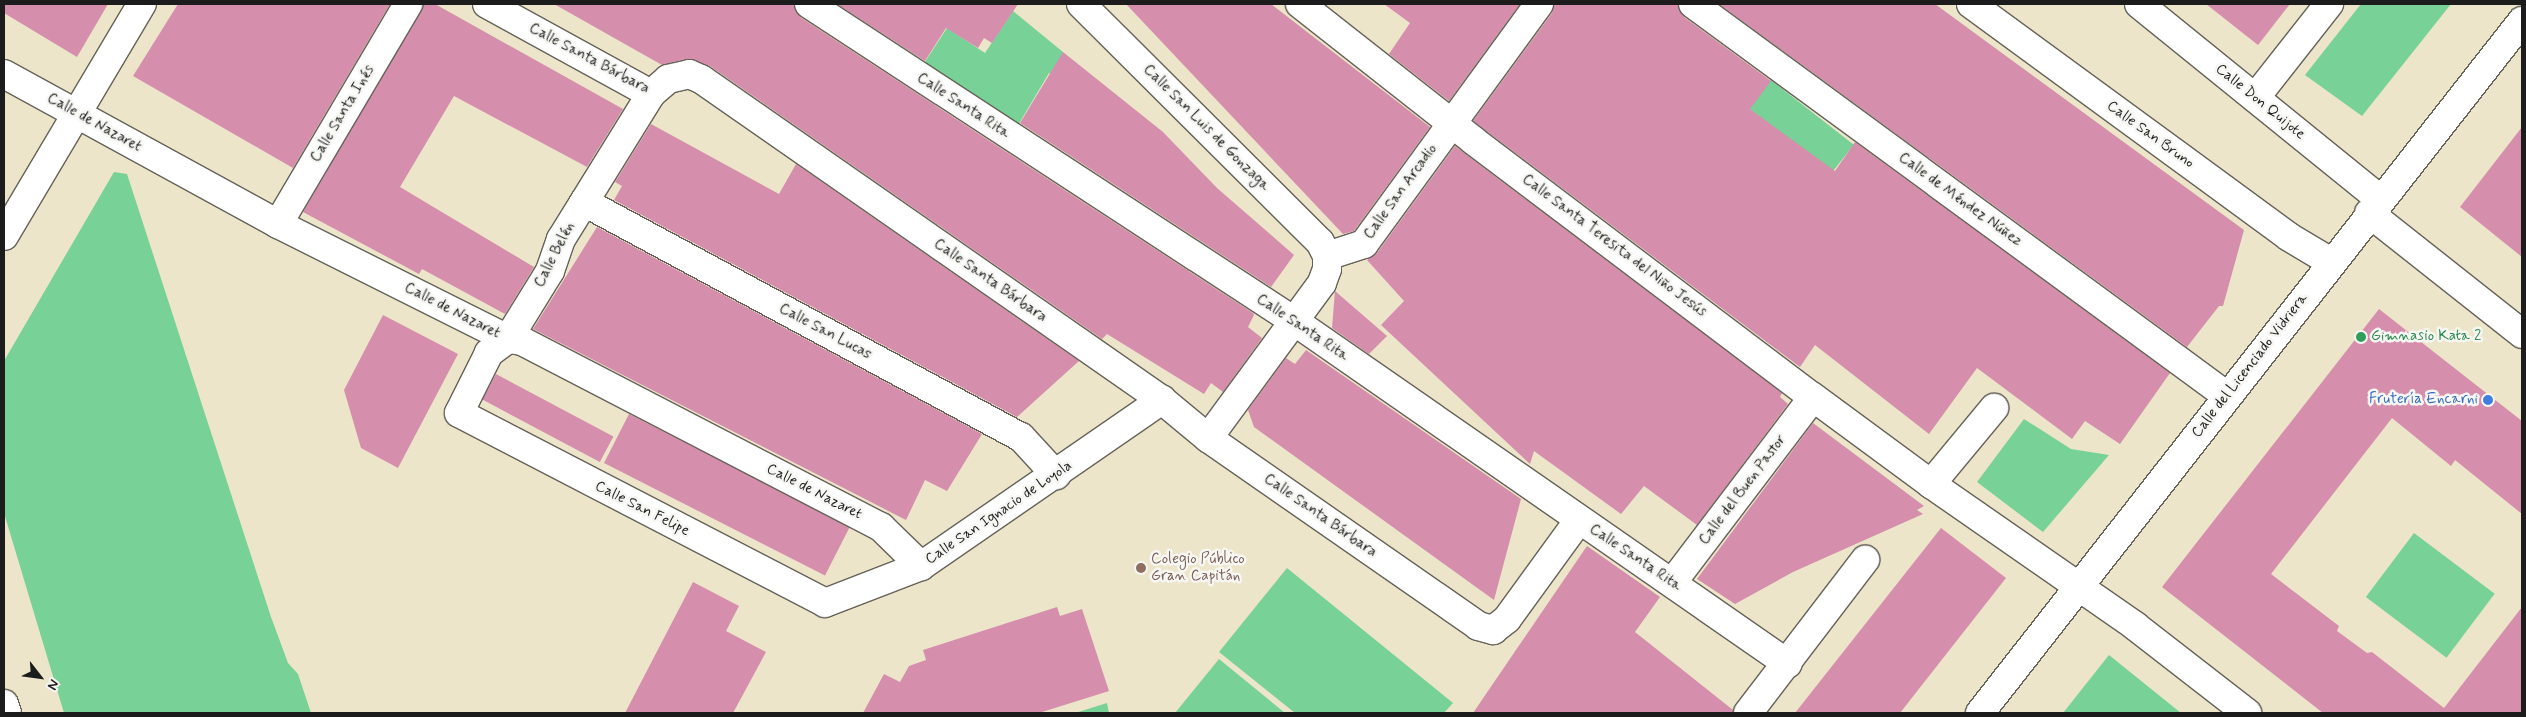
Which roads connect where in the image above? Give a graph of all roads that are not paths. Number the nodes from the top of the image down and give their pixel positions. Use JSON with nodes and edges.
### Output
{"nodes":[{"id":1,"x":142,"y":4,"type":"edge"},
{"id":2,"x":408,"y":4,"type":"edge"},
{"id":3,"x":487,"y":4,"type":"edge"},
{"id":4,"x":809,"y":4,"type":"edge"},
{"id":5,"x":1081,"y":4,"type":"edge"},
{"id":6,"x":1300,"y":4,"type":"edge"},
{"id":7,"x":1540,"y":4,"type":"edge"},
{"id":8,"x":1693,"y":4,"type":"edge"},
{"id":9,"x":1971,"y":4,"type":"edge"},
{"id":10,"x":2139,"y":4,"type":"edge"},
{"id":11,"x":2329,"y":4,"type":"edge"},
{"id":12,"x":2522,"y":21,"type":"edge"},
{"id":13,"x":4,"y":74,"type":"edge"},
{"id":14,"x":651,"y":94,"type":"junction"},
{"id":15,"x":2255,"y":98,"type":"junction"},
{"id":16,"x":78,"y":114,"type":"junction"},
{"id":17,"x":1451,"y":123,"type":"junction"},
{"id":18,"x":584,"y":202,"type":"junction"},
{"id":19,"x":2375,"y":206,"type":"junction"},
{"id":20,"x":278,"y":224,"type":"junction"},
{"id":21,"x":4,"y":236,"type":"edge"},
{"id":22,"x":1327,"y":256,"type":"junction"},
{"id":23,"x":2331,"y":262,"type":"junction"},
{"id":24,"x":1294,"y":321,"type":"junction"},
{"id":25,"x":2522,"y":334,"type":"edge"},
{"id":26,"x":508,"y":339,"type":"junction"},
{"id":27,"x":2228,"y":396,"type":"junction"},
{"id":28,"x":1813,"y":397,"type":"junction"},
{"id":29,"x":1162,"y":400,"type":"junction"},
{"id":30,"x":1994,"y":408,"type":"dead end"},
{"id":31,"x":459,"y":413,"type":"joint"},
{"id":32,"x":1208,"y":438,"type":"junction"},
{"id":33,"x":1056,"y":475,"type":"junction"},
{"id":34,"x":1931,"y":484,"type":"junction"},
{"id":35,"x":1579,"y":520,"type":"junction"},
{"id":36,"x":1865,"y":560,"type":"dead end"},
{"id":37,"x":921,"y":566,"type":"junction"},
{"id":38,"x":1672,"y":583,"type":"junction"},
{"id":39,"x":2078,"y":587,"type":"junction"},
{"id":40,"x":825,"y":604,"type":"joint"},
{"id":41,"x":1788,"y":664,"type":"junction"},
{"id":42,"x":4,"y":704,"type":"edge"},
{"id":43,"x":2232,"y":708,"type":"edge"},
{"id":44,"x":7,"y":713,"type":"edge"},
{"id":45,"x":1748,"y":713,"type":"edge"},
{"id":46,"x":1980,"y":713,"type":"edge"}],
"edges":[{"from":1,"to":16,"type":"street"},
{"from":2,"to":20,"type":"street","name":"Calle Santa Inés"},
{"from":3,"to":14,"type":"street","name":"Calle Santa Bárbara"},
{"from":4,"to":24,"type":"street","name":"Calle Santa Rita"},
{"from":5,"to":22,"type":"street","name":"Calle San Luis de Gonzaga"},
{"from":6,"to":17,"type":"street","name":"Calle Santa Teresita del Niño Jesús"},
{"from":7,"to":17,"type":"street","name":"Calle San Arcadio"},
{"from":8,"to":27,"type":"street","name":"Calle de Méndez Núñez"},
{"from":9,"to":23,"type":"street","name":"Calle San Bruno"},
{"from":10,"to":15,"type":"street","name":"Calle Don Quijote"},
{"from":11,"to":15,"type":"street"},
{"from":12,"to":19,"type":"street","name":"Calle del Licenciado Vidriera"},
{"from":13,"to":16,"type":"street","name":"Calle de Nazaret"},
{"from":14,"to":18,"type":"street","name":"Calle Belén"},
{"from":14,"to":29,"type":"street","name":"Calle Santa Bárbara"},
{"from":15,"to":19,"type":"street","name":"Calle Don Quijote"},
{"from":16,"to":20,"type":"street","name":"Calle de Nazaret"},
{"from":16,"to":21,"type":"street"},
{"from":17,"to":22,"type":"street","name":"Calle San Arcadio"},
{"from":17,"to":28,"type":"street","name":"Calle Santa Teresita del Niño Jesús"},
{"from":18,"to":26,"type":"street","name":"Calle Belén"},
{"from":18,"to":33,"type":"street","name":"Calle San Lucas"},
{"from":19,"to":23,"type":"street","name":"Calle del Licenciado Vidriera"},
{"from":19,"to":25,"type":"street","name":"Calle Don Quijote"},
{"from":20,"to":26,"type":"street","name":"Calle de Nazaret"},
{"from":22,"to":24,"type":"street"},
{"from":23,"to":27,"type":"street","name":"Calle del Licenciado Vidriera"},
{"from":24,"to":32,"type":"street"},
{"from":24,"to":35,"type":"street","name":"Calle Santa Rita"},
{"from":26,"to":31,"type":"street","name":"Calle Belén"},
{"from":26,"to":37,"type":"street","name":"Calle de Nazaret"},
{"from":27,"to":39,"type":"street","name":"Calle del Licenciado Vidriera"},
{"from":28,"to":34,"type":"street","name":"Calle Santa Teresita del Niño Jesús"},
{"from":28,"to":38,"type":"street","name":"Calle del Buen Pastor"},
{"from":29,"to":32,"type":"street","name":"Calle Santa Bárbara"},
{"from":29,"to":33,"type":"street","name":"Calle San Ignacio de Loyola"},
{"from":30,"to":34,"type":"street"},
{"from":31,"to":40,"type":"street","name":"Calle San Felipe"},
{"from":32,"to":35,"type":"street","name":"Calle Santa Bárbara"},
{"from":33,"to":37,"type":"street","name":"Calle San Ignacio de Loyola"},
{"from":34,"to":39,"type":"street","name":"Calle Santa Teresita del Niño Jesús"},
{"from":35,"to":38,"type":"street","name":"Calle Santa Rita"},
{"from":36,"to":41,"type":"street"},
{"from":37,"to":40,"type":"street","name":"Calle San Ignacio de Loyola"},
{"from":38,"to":41,"type":"street","name":"Calle Santa Rita"},
{"from":39,"to":43,"type":"street","name":"Calle Santa Teresita del Niño Jesús"},
{"from":39,"to":46,"type":"street","name":"Calle del Licenciado Vidriera"},
{"from":41,"to":45,"type":"street"},
{"from":42,"to":44,"type":"street"}]}
